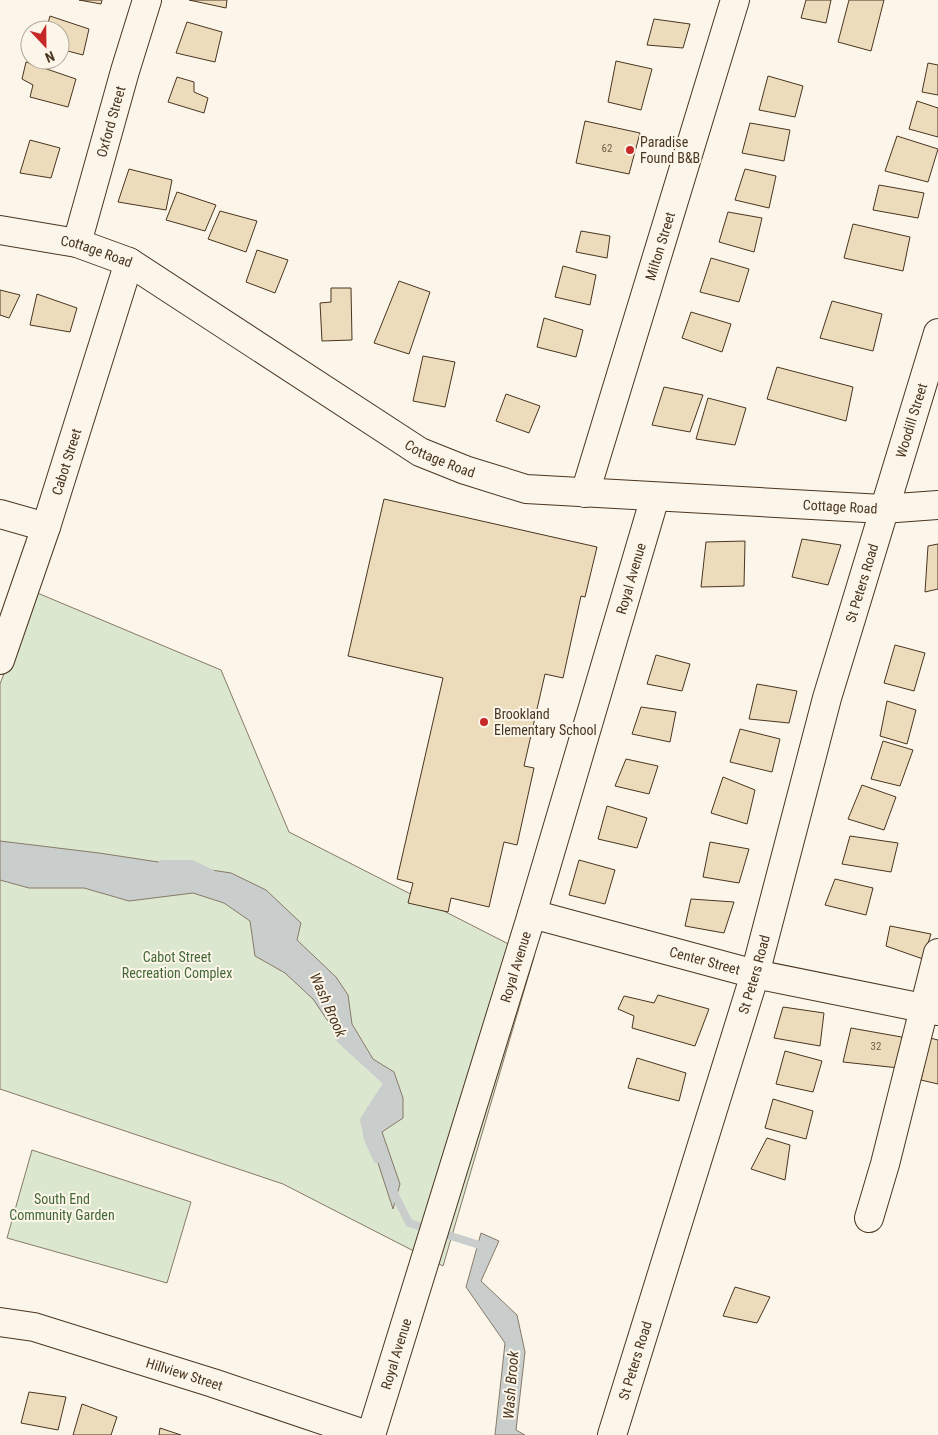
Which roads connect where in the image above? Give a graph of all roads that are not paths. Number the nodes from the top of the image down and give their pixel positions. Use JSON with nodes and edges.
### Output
{"nodes":[{"id":1,"x":147,"y":0,"type":"edge"},
{"id":2,"x":735,"y":0,"type":"edge"},
{"id":3,"x":0,"y":230,"type":"edge"},
{"id":4,"x":77,"y":243,"type":"junction"},
{"id":5,"x":129,"y":262,"type":"junction"},
{"id":6,"x":938,"y":333,"type":"edge"},
{"id":7,"x":584,"y":493,"type":"junction"},
{"id":8,"x":655,"y":496,"type":"junction"},
{"id":9,"x":938,"y":505,"type":"edge"},
{"id":10,"x":883,"y":509,"type":"junction"},
{"id":11,"x":0,"y":514,"type":"edge"},
{"id":12,"x":46,"y":527,"type":"junction"},
{"id":13,"x":0,"y":660,"type":"edge"},
{"id":14,"x":532,"y":914,"type":"junction"},
{"id":15,"x":938,"y":953,"type":"edge"},
{"id":16,"x":755,"y":974,"type":"junction"},
{"id":17,"x":931,"y":1010,"type":"edge"},
{"id":18,"x":870,"y":1218,"type":"dead end"},
{"id":19,"x":0,"y":1322,"type":"edge"},
{"id":20,"x":367,"y":1435,"type":"edge"},
{"id":21,"x":371,"y":1435,"type":"edge"},
{"id":22,"x":612,"y":1435,"type":"edge"}],
"edges":[{"from":1,"to":4,"type":"street","name":"Oxford Street"},
{"from":2,"to":7,"type":"street","name":"Milton Street"},
{"from":3,"to":4,"type":"street","name":"Cottage Road"},
{"from":4,"to":5,"type":"street","name":"Cottage Road"},
{"from":5,"to":7,"type":"street","name":"Cottage Road"},
{"from":5,"to":12,"type":"street","name":"Cabot Street"},
{"from":6,"to":10,"type":"street","name":"Woodill Street"},
{"from":7,"to":8,"type":"street","name":"Cottage Road"},
{"from":8,"to":10,"type":"street","name":"Cottage Road"},
{"from":8,"to":14,"type":"street","name":"Royal Avenue"},
{"from":9,"to":10,"type":"street","name":"Cottage Road"},
{"from":10,"to":16,"type":"street","name":"St Peters Road"},
{"from":11,"to":12,"type":"street"},
{"from":12,"to":13,"type":"street","name":"Cabot Street"},
{"from":14,"to":16,"type":"street","name":"Center Street"},
{"from":14,"to":21,"type":"street","name":"Royal Avenue"},
{"from":15,"to":17,"type":"street"},
{"from":16,"to":17,"type":"street","name":"Center Street"},
{"from":16,"to":22,"type":"street","name":"St Peters Road"},
{"from":17,"to":18,"type":"street"},
{"from":19,"to":20,"type":"street","name":"Hillview Street"}]}
